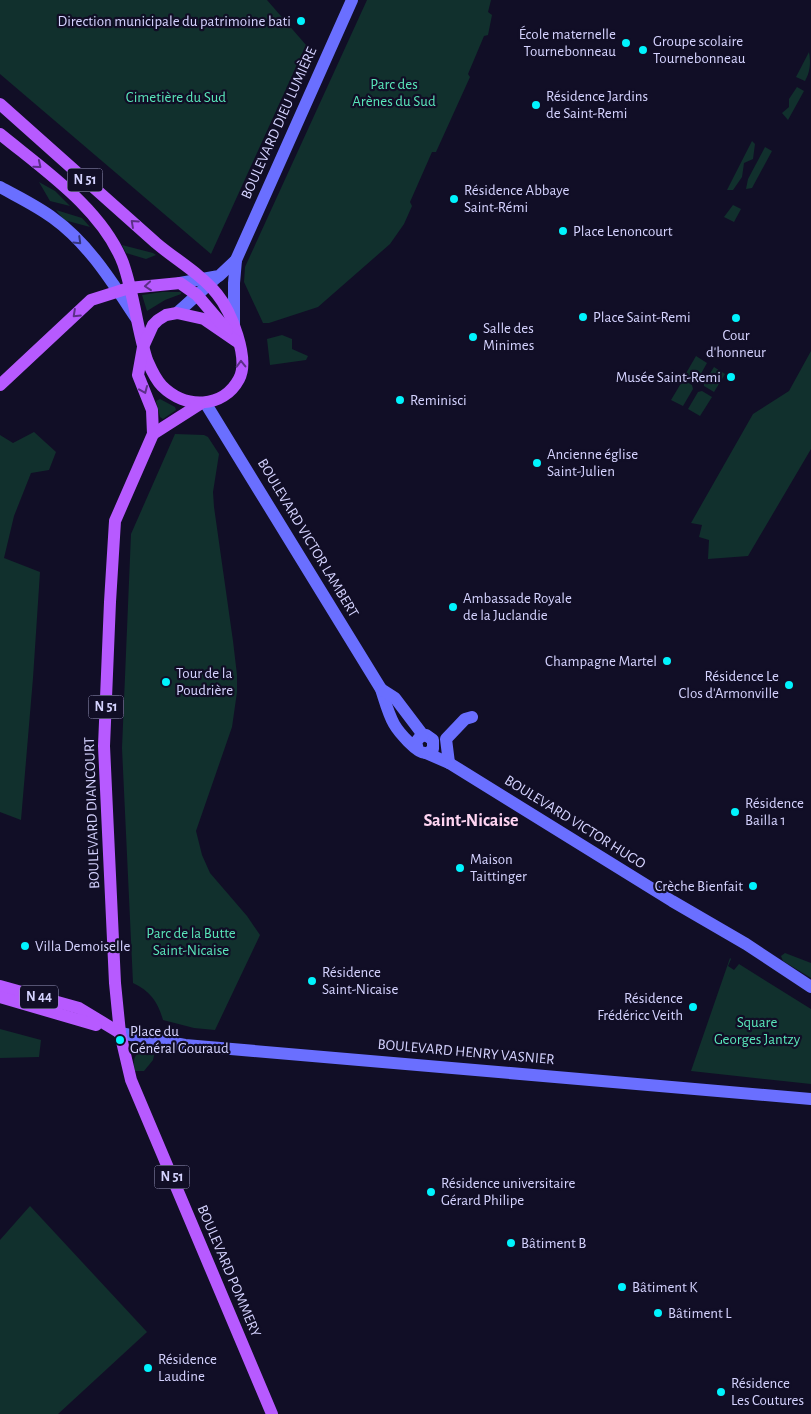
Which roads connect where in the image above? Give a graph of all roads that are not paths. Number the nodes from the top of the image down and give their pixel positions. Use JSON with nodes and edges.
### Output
{"nodes":[{"id":1,"x":352,"y":0,"type":"edge"},
{"id":2,"x":0,"y":104,"type":"edge"},
{"id":3,"x":0,"y":134,"type":"edge"},
{"id":4,"x":0,"y":187,"type":"edge"},
{"id":5,"x":236,"y":260,"type":"junction"},
{"id":6,"x":204,"y":282,"type":"junction"},
{"id":7,"x":180,"y":283,"type":"junction"},
{"id":8,"x":123,"y":289,"type":"junction"},
{"id":9,"x":197,"y":295,"type":"junction"},
{"id":10,"x":177,"y":313,"type":"junction"},
{"id":11,"x":136,"y":318,"type":"joint"},
{"id":12,"x":234,"y":328,"type":"junction"},
{"id":13,"x":239,"y":343,"type":"junction"},
{"id":14,"x":143,"y":347,"type":"junction"},
{"id":15,"x":0,"y":385,"type":"edge"},
{"id":16,"x":203,"y":404,"type":"junction"},
{"id":17,"x":153,"y":434,"type":"junction"},
{"id":18,"x":381,"y":689,"type":"junction"},
{"id":19,"x":472,"y":717,"type":"dead end"},
{"id":20,"x":422,"y":735,"type":"junction"},
{"id":21,"x":434,"y":743,"type":"junction"},
{"id":22,"x":422,"y":751,"type":"junction"},
{"id":23,"x":449,"y":763,"type":"junction"},
{"id":24,"x":0,"y":986,"type":"edge"},
{"id":25,"x":811,"y":987,"type":"edge"},
{"id":26,"x":0,"y":997,"type":"edge"},
{"id":27,"x":120,"y":1033,"type":"junction"},
{"id":28,"x":811,"y":1099,"type":"edge"},
{"id":29,"x":272,"y":1414,"type":"edge"}],
"edges":[{"from":1,"to":5,"type":"street","name":"BOULEVARD DIEU LUMIÈRE"},
{"from":6,"to":2,"type":"main road","number":"N 51","one_way":true},
{"from":3,"to":8,"type":"main road","number":"N 51","one_way":true},
{"from":4,"to":8,"type":"street","one_way":true},
{"from":5,"to":6,"type":"street"},
{"from":5,"to":12,"type":"street"},
{"from":6,"to":7,"type":"street"},
{"from":6,"to":9,"type":"street"},
{"from":6,"to":12,"type":"main road","number":"N 51"},
{"from":7,"to":8,"type":"main road","one_way":true},
{"from":7,"to":9,"type":"main road"},
{"from":8,"to":11,"type":"street"},
{"from":8,"to":15,"type":"main road","one_way":true},
{"from":9,"to":10,"type":"street"},
{"from":9,"to":13,"type":"main road"},
{"from":10,"to":13,"type":"main road"},
{"from":10,"to":14,"type":"main road"},
{"from":11,"to":14,"type":"main road","number":"N 51"},
{"from":12,"to":13,"type":"main road","number":"N 51"},
{"from":16,"to":13,"type":"main road","one_way":true},
{"from":14,"to":16,"type":"main road"},
{"from":14,"to":17,"type":"main road","name":"BOULEVARD DIANCOURT","number":"N 51","one_way":true},
{"from":16,"to":17,"type":"main road"},
{"from":16,"to":18,"type":"street","name":"BOULEVARD VICTOR LAMBERT"},
{"from":17,"to":27,"type":"main road","name":"BOULEVARD DIANCOURT","number":"N 51"},
{"from":18,"to":20,"type":"street"},
{"from":18,"to":22,"type":"street"},
{"from":19,"to":23,"type":"street"},
{"from":20,"to":21,"type":"street"},
{"from":20,"to":22,"type":"street"},
{"from":21,"to":22,"type":"street"},
{"from":21,"to":23,"type":"street"},
{"from":22,"to":23,"type":"street"},
{"from":23,"to":25,"type":"street","name":"BOULEVARD VICTOR HUGO"},
{"from":24,"to":27,"type":"main road","name":"BOULEVARD HENRY VASNIER","number":"N 44"},
{"from":26,"to":27,"type":"main road","name":"BOULEVARD HENRY VASNIER","number":"N 44"},
{"from":27,"to":28,"type":"street","name":"BOULEVARD HENRY VASNIER","number":"N 44"},
{"from":27,"to":29,"type":"main road","name":"BOULEVARD POMMERY","number":"N 51"}]}
